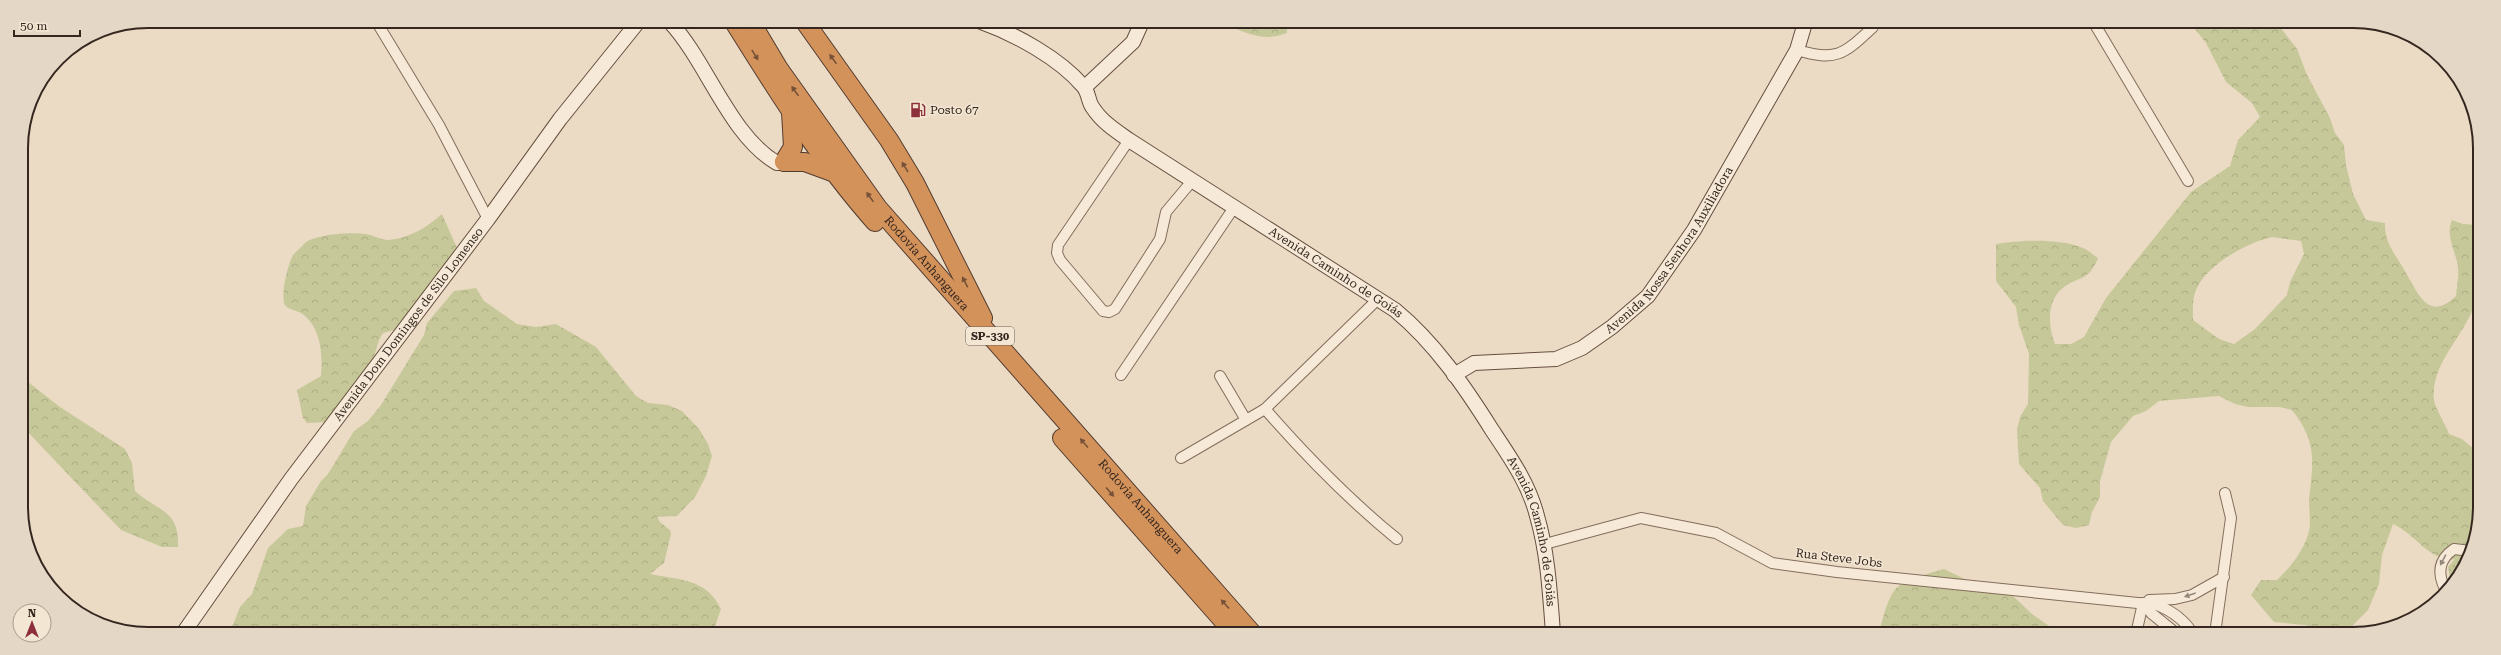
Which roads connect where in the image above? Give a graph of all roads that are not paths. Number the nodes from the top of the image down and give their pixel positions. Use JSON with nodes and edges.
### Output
{"nodes":[{"id":1,"x":380,"y":28,"type":"edge"},
{"id":2,"x":633,"y":28,"type":"edge"},
{"id":3,"x":676,"y":28,"type":"edge"},
{"id":4,"x":738,"y":28,"type":"edge"},
{"id":5,"x":755,"y":28,"type":"edge"},
{"id":6,"x":809,"y":28,"type":"edge"},
{"id":7,"x":997,"y":28,"type":"edge"},
{"id":8,"x":1139,"y":28,"type":"edge"},
{"id":9,"x":1804,"y":28,"type":"edge"},
{"id":10,"x":1873,"y":28,"type":"edge"},
{"id":11,"x":2097,"y":28,"type":"edge"},
{"id":12,"x":1796,"y":50,"type":"junction"},
{"id":13,"x":1085,"y":87,"type":"junction"},
{"id":14,"x":791,"y":111,"type":"junction"},
{"id":15,"x":1129,"y":140,"type":"junction"},
{"id":16,"x":784,"y":162,"type":"junction"},
{"id":17,"x":836,"y":173,"type":"junction"},
{"id":18,"x":1192,"y":181,"type":"junction"},
{"id":19,"x":2188,"y":181,"type":"dead end"},
{"id":20,"x":1234,"y":206,"type":"junction"},
{"id":21,"x":488,"y":219,"type":"junction"},
{"id":22,"x":1378,"y":299,"type":"junction"},
{"id":23,"x":995,"y":342,"type":"junction"},
{"id":24,"x":1121,"y":375,"type":"dead end"},
{"id":25,"x":1454,"y":375,"type":"junction"},
{"id":26,"x":1220,"y":376,"type":"dead end"},
{"id":27,"x":1265,"y":409,"type":"junction"},
{"id":28,"x":1246,"y":420,"type":"junction"},
{"id":29,"x":1181,"y":458,"type":"dead end"},
{"id":30,"x":2225,"y":493,"type":"dead end"},
{"id":31,"x":1397,"y":539,"type":"dead end"},
{"id":32,"x":1545,"y":544,"type":"junction"},
{"id":33,"x":2465,"y":550,"type":"edge"},
{"id":34,"x":2224,"y":577,"type":"junction"},
{"id":35,"x":2444,"y":585,"type":"edge"},
{"id":36,"x":2143,"y":603,"type":"junction"},
{"id":37,"x":188,"y":627,"type":"edge"},
{"id":38,"x":1229,"y":627,"type":"edge"},
{"id":39,"x":1247,"y":627,"type":"edge"},
{"id":40,"x":1552,"y":627,"type":"edge"},
{"id":41,"x":2138,"y":627,"type":"edge"},
{"id":42,"x":2169,"y":627,"type":"edge"},
{"id":43,"x":2188,"y":627,"type":"edge"},
{"id":44,"x":2216,"y":627,"type":"edge"}],
"edges":[{"from":1,"to":21,"type":"street"},
{"from":2,"to":21,"type":"street","name":"Avenida Dom Domingos de Silo Lomenso"},
{"from":3,"to":16,"type":"street"},
{"from":4,"to":14,"type":"highway","name":"Rodovia Anhanguera","number":"SP-330","one_way":true},
{"from":23,"to":5,"type":"highway","name":"Rodovia Anhanguera","number":"SP-330","one_way":true},
{"from":23,"to":6,"type":"highway","one_way":true},
{"from":7,"to":13,"type":"street","name":"Avenida Caminho de Goiás"},
{"from":8,"to":13,"type":"street"},
{"from":9,"to":12,"type":"street","name":"Avenida Nossa Senhora Auxiliadora"},
{"from":10,"to":12,"type":"street"},
{"from":11,"to":19,"type":"street"},
{"from":12,"to":25,"type":"street","name":"Avenida Nossa Senhora Auxiliadora"},
{"from":13,"to":15,"type":"street","name":"Avenida Caminho de Goiás"},
{"from":14,"to":16,"type":"highway"},
{"from":14,"to":17,"type":"highway","name":"Rodovia Anhanguera","number":"SP-330"},
{"from":15,"to":18,"type":"street","name":"Avenida Caminho de Goiás"},
{"from":15,"to":18,"type":"street"},
{"from":16,"to":17,"type":"highway"},
{"from":17,"to":38,"type":"highway","name":"Rodovia Anhanguera","number":"SP-330","one_way":true},
{"from":18,"to":20,"type":"street","name":"Avenida Caminho de Goiás"},
{"from":20,"to":22,"type":"street","name":"Avenida Caminho de Goiás"},
{"from":20,"to":24,"type":"street"},
{"from":21,"to":37,"type":"street","name":"Avenida Dom Domingos de Silo Lomenso"},
{"from":22,"to":25,"type":"street","name":"Avenida Caminho de Goiás"},
{"from":22,"to":27,"type":"street"},
{"from":39,"to":23,"type":"highway","name":"Rodovia Anhanguera","number":"SP-330","one_way":true},
{"from":25,"to":32,"type":"street","name":"Avenida Caminho de Goiás"},
{"from":26,"to":28,"type":"street"},
{"from":27,"to":28,"type":"street"},
{"from":27,"to":31,"type":"street"},
{"from":28,"to":29,"type":"street"},
{"from":30,"to":34,"type":"street"},
{"from":32,"to":36,"type":"street","name":"Rua Steve Jobs"},
{"from":32,"to":40,"type":"street","name":"Avenida Caminho de Goiás"},
{"from":33,"to":35,"type":"street","one_way":true},
{"from":34,"to":36,"type":"street","one_way":true},
{"from":34,"to":44,"type":"street"},
{"from":36,"to":41,"type":"street"},
{"from":36,"to":42,"type":"street"},
{"from":36,"to":43,"type":"street"}]}
